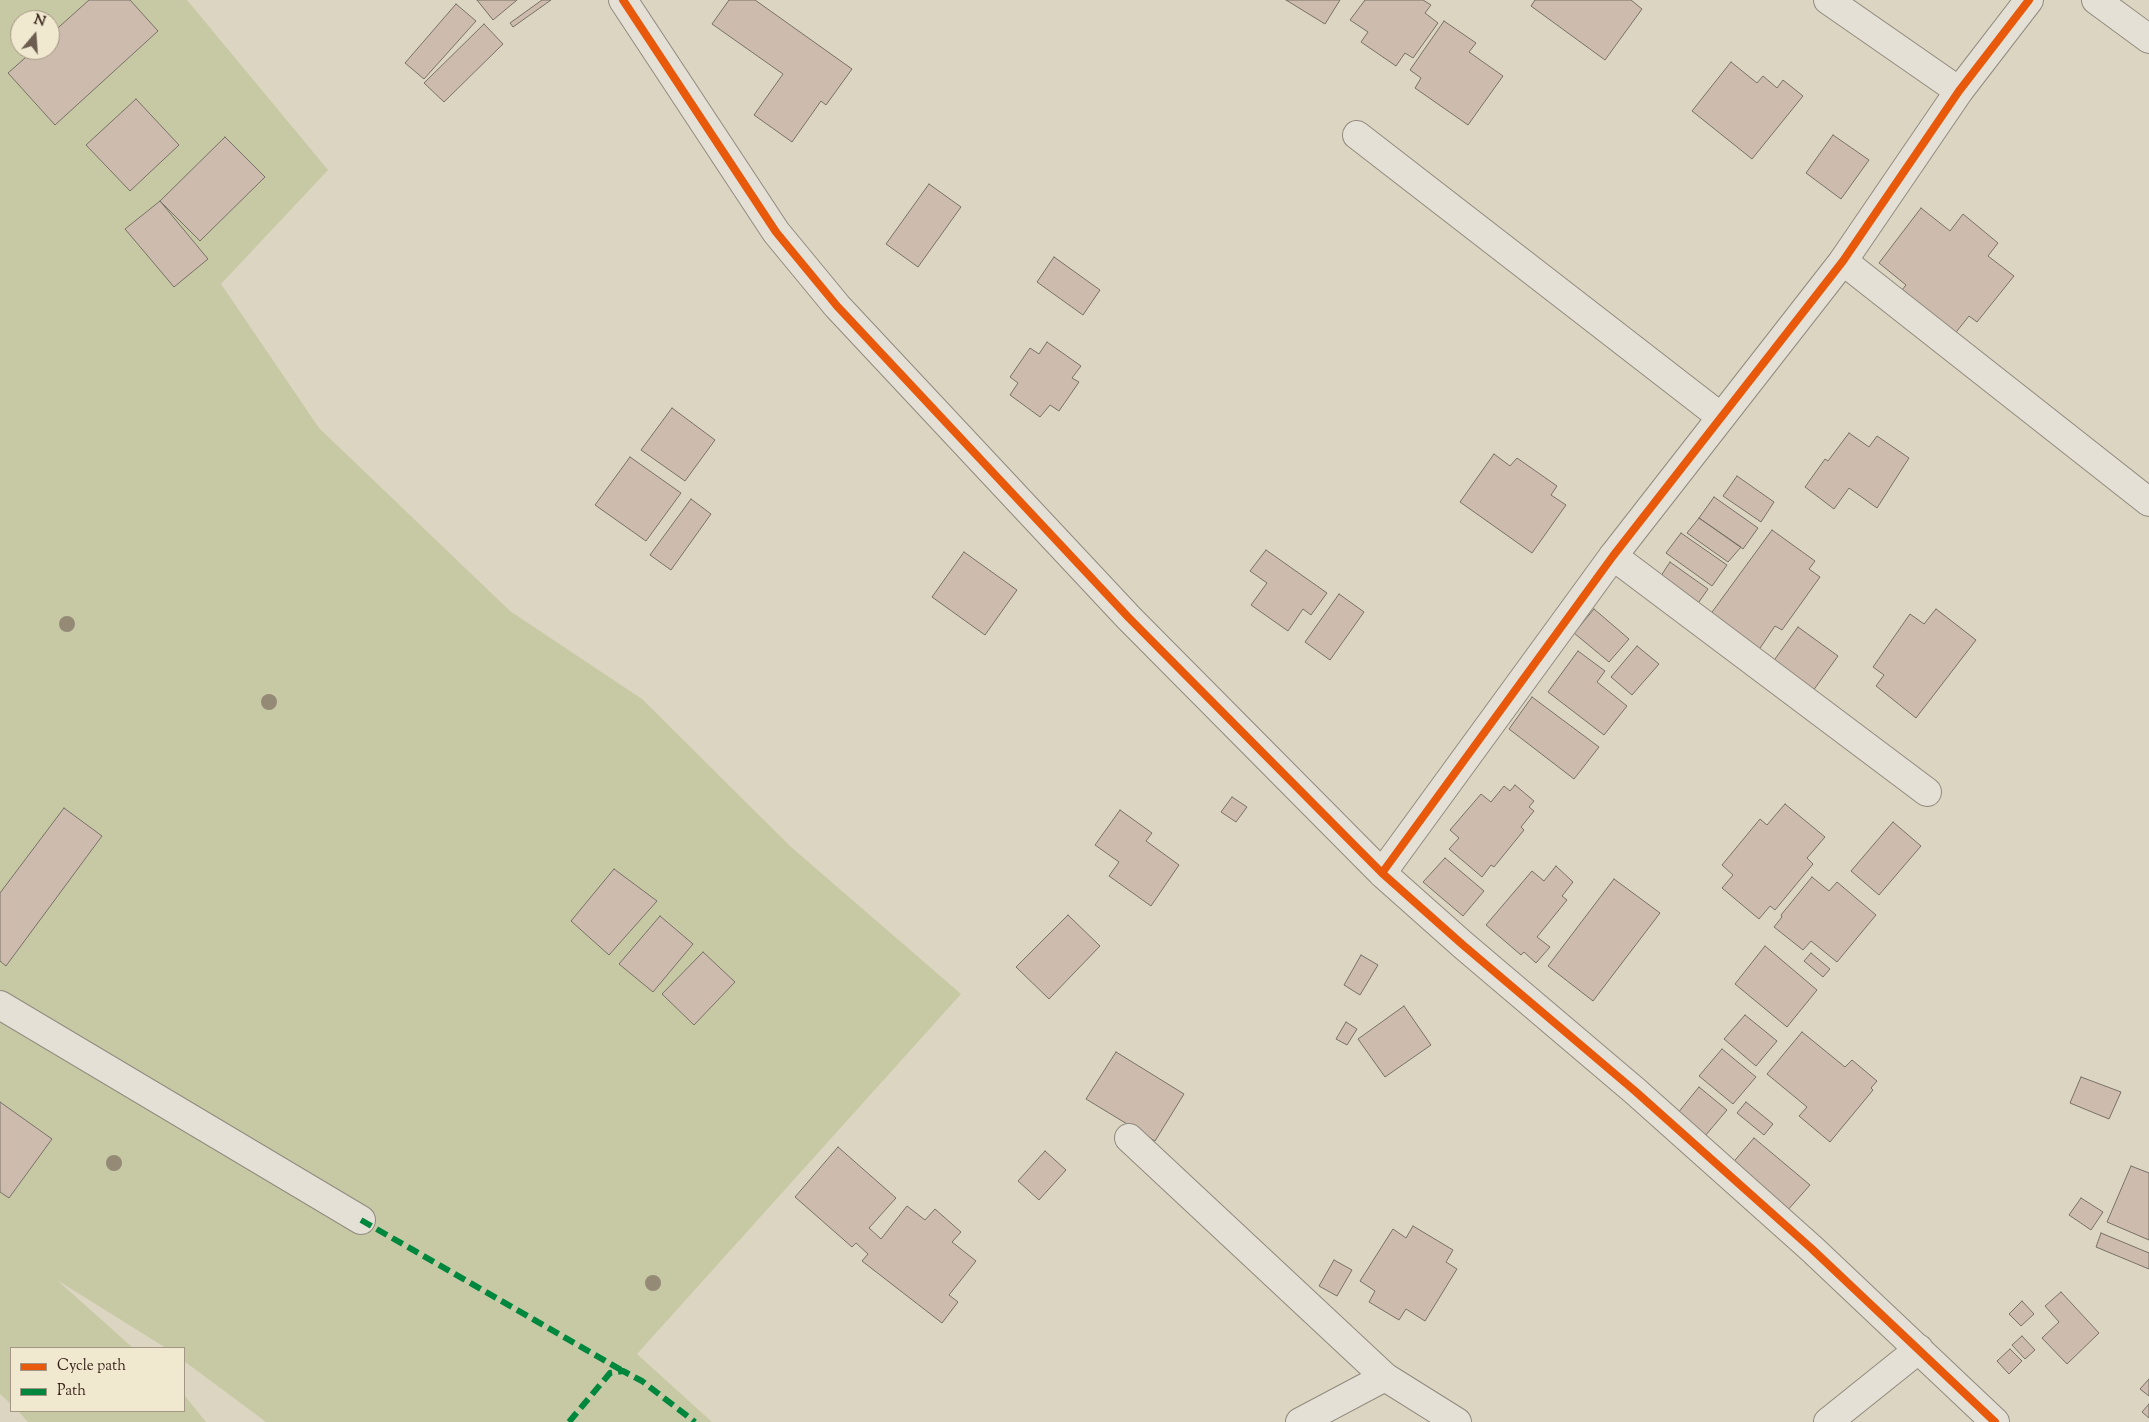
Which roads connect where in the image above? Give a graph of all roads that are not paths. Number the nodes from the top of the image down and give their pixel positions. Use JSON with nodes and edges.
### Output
{"nodes":[{"id":1,"x":623,"y":0,"type":"edge"},
{"id":2,"x":1828,"y":0,"type":"edge"},
{"id":3,"x":2029,"y":0,"type":"edge"},
{"id":4,"x":2096,"y":0,"type":"edge"},
{"id":5,"x":2149,"y":39,"type":"edge"},
{"id":6,"x":1959,"y":91,"type":"junction"},
{"id":7,"x":1357,"y":135,"type":"dead end"},
{"id":8,"x":1843,"y":261,"type":"junction"},
{"id":9,"x":1722,"y":417,"type":"junction"},
{"id":10,"x":2149,"y":502,"type":"edge"},
{"id":11,"x":1613,"y":556,"type":"junction"},
{"id":12,"x":1928,"y":792,"type":"dead end"},
{"id":13,"x":1382,"y":873,"type":"junction"},
{"id":14,"x":0,"y":1005,"type":"edge"},
{"id":15,"x":1129,"y":1138,"type":"dead end"},
{"id":16,"x":361,"y":1220,"type":"dead end"},
{"id":17,"x":1919,"y":1349,"type":"junction"},
{"id":18,"x":1385,"y":1377,"type":"junction"},
{"id":19,"x":1300,"y":1422,"type":"edge"},
{"id":20,"x":1457,"y":1422,"type":"edge"},
{"id":21,"x":1828,"y":1422,"type":"edge"},
{"id":22,"x":1995,"y":1422,"type":"edge"}],
"edges":[{"from":1,"to":13,"type":"street"},
{"from":2,"to":6,"type":"street"},
{"from":3,"to":6,"type":"street"},
{"from":4,"to":5,"type":"street"},
{"from":6,"to":8,"type":"street"},
{"from":7,"to":9,"type":"street"},
{"from":8,"to":9,"type":"street"},
{"from":8,"to":10,"type":"street"},
{"from":9,"to":11,"type":"street"},
{"from":11,"to":12,"type":"street"},
{"from":11,"to":13,"type":"street"},
{"from":13,"to":17,"type":"street"},
{"from":14,"to":16,"type":"street"},
{"from":15,"to":18,"type":"street"},
{"from":17,"to":21,"type":"street"},
{"from":17,"to":22,"type":"street"},
{"from":18,"to":19,"type":"street"},
{"from":18,"to":20,"type":"street"}]}
